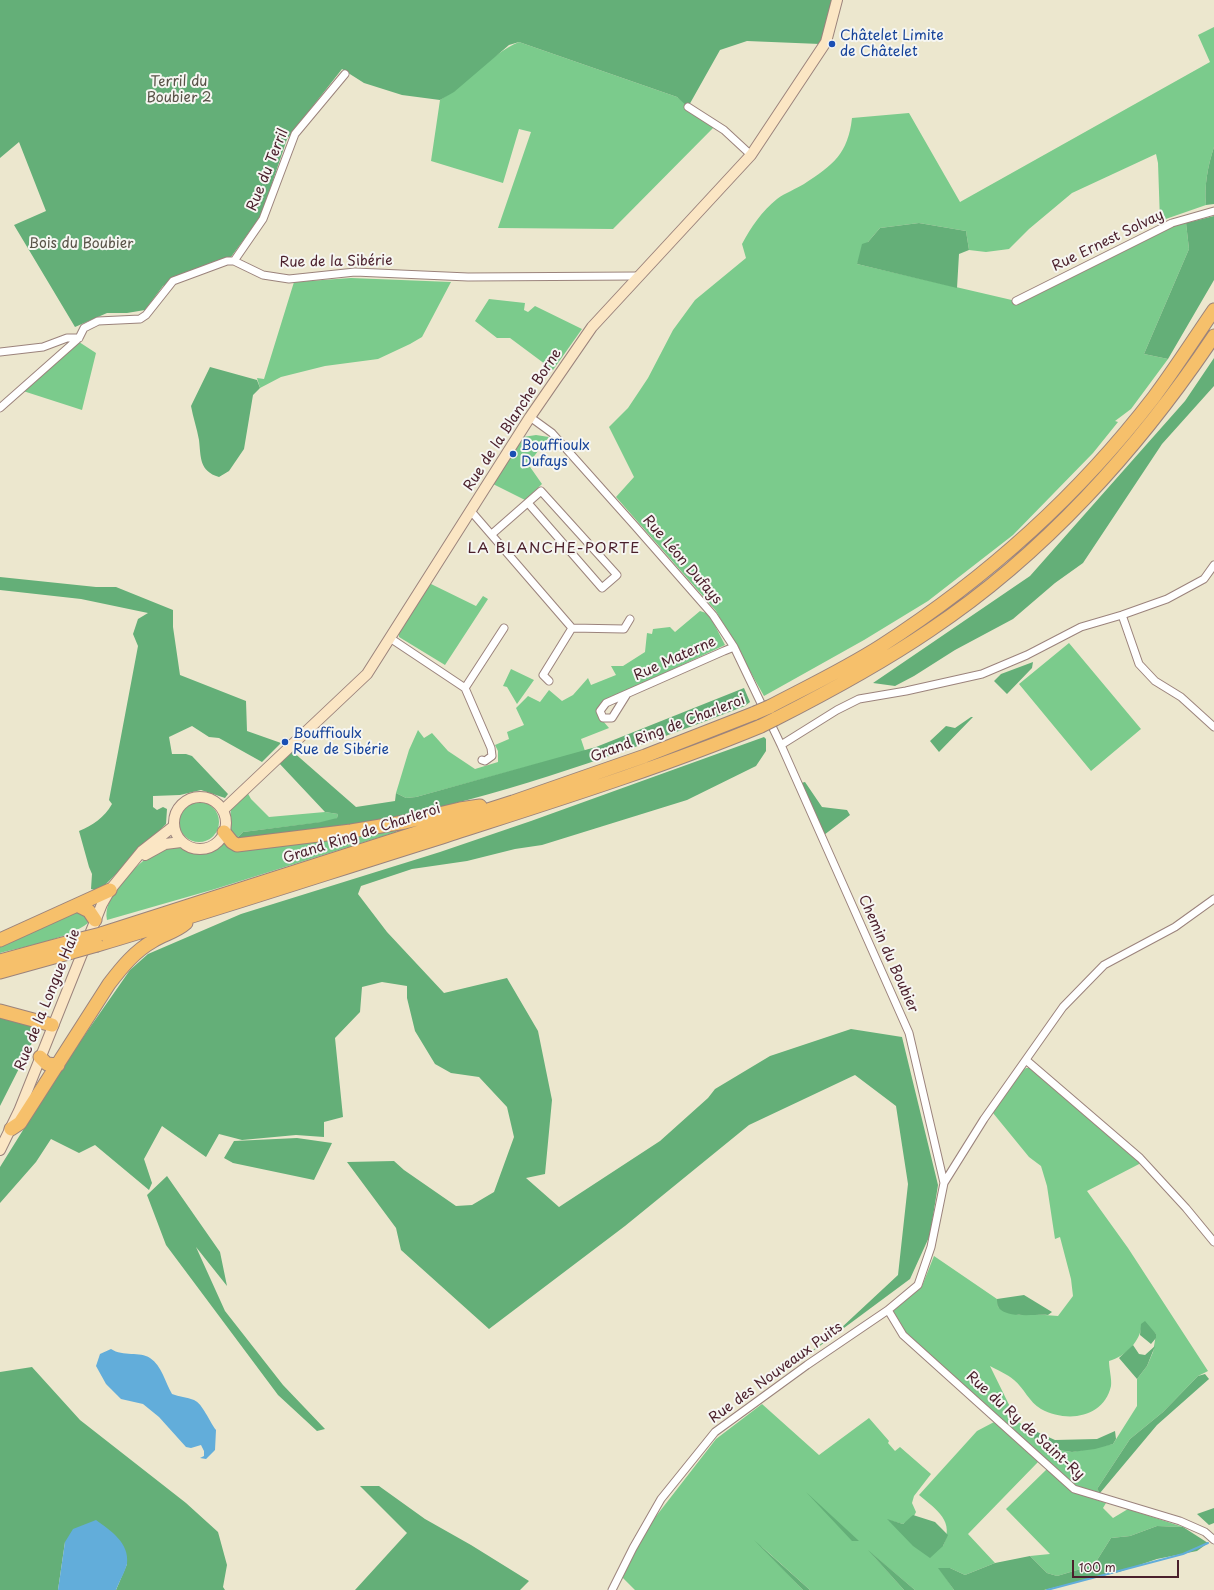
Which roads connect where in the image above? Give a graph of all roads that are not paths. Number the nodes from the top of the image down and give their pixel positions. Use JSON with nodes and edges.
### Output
{"nodes":[{"id":1,"x":837,"y":0,"type":"edge"},
{"id":2,"x":344,"y":74,"type":"dead end"},
{"id":3,"x":688,"y":107,"type":"dead end"},
{"id":4,"x":751,"y":155,"type":"junction"},
{"id":5,"x":1214,"y":211,"type":"edge"},
{"id":6,"x":234,"y":260,"type":"junction"},
{"id":7,"x":636,"y":276,"type":"junction"},
{"id":8,"x":1016,"y":301,"type":"dead end"},
{"id":9,"x":1214,"y":310,"type":"edge"},
{"id":10,"x":1214,"y":336,"type":"edge"},
{"id":11,"x":79,"y":338,"type":"junction"},
{"id":12,"x":0,"y":352,"type":"edge"},
{"id":13,"x":0,"y":408,"type":"edge"},
{"id":14,"x":530,"y":417,"type":"junction"},
{"id":15,"x":528,"y":503,"type":"junction"},
{"id":16,"x":470,"y":510,"type":"junction"},
{"id":17,"x":492,"y":534,"type":"junction"},
{"id":18,"x":1214,"y":565,"type":"edge"},
{"id":19,"x":1122,"y":615,"type":"junction"},
{"id":20,"x":630,"y":618,"type":"dead end"},
{"id":21,"x":504,"y":628,"type":"dead end"},
{"id":22,"x":572,"y":628,"type":"junction"},
{"id":23,"x":390,"y":638,"type":"junction"},
{"id":24,"x":734,"y":647,"type":"junction"},
{"id":25,"x":549,"y":681,"type":"dead end"},
{"id":26,"x":465,"y":688,"type":"junction"},
{"id":27,"x":627,"y":694,"type":"dead end"},
{"id":28,"x":1214,"y":727,"type":"edge"},
{"id":29,"x":781,"y":745,"type":"junction"},
{"id":30,"x":482,"y":760,"type":"dead end"},
{"id":31,"x":513,"y":802,"type":"junction"},
{"id":32,"x":222,"y":810,"type":"junction"},
{"id":33,"x":174,"y":826,"type":"junction"},
{"id":34,"x":224,"y":832,"type":"junction"},
{"id":35,"x":181,"y":842,"type":"junction"},
{"id":36,"x":130,"y":865,"type":"junction"},
{"id":37,"x":110,"y":890,"type":"junction"},
{"id":38,"x":1214,"y":899,"type":"edge"},
{"id":39,"x":77,"y":905,"type":"junction"},
{"id":40,"x":195,"y":916,"type":"junction"},
{"id":41,"x":95,"y":920,"type":"junction"},
{"id":42,"x":0,"y":940,"type":"edge"},
{"id":43,"x":99,"y":940,"type":"junction"},
{"id":44,"x":0,"y":961,"type":"edge"},
{"id":45,"x":0,"y":972,"type":"edge"},
{"id":46,"x":0,"y":1011,"type":"edge"},
{"id":47,"x":52,"y":1026,"type":"junction"},
{"id":48,"x":40,"y":1057,"type":"junction"},
{"id":49,"x":1026,"y":1060,"type":"junction"},
{"id":50,"x":58,"y":1065,"type":"junction"},
{"id":51,"x":11,"y":1130,"type":"junction"},
{"id":52,"x":0,"y":1150,"type":"edge"},
{"id":53,"x":944,"y":1183,"type":"junction"},
{"id":54,"x":1214,"y":1242,"type":"edge"},
{"id":55,"x":888,"y":1310,"type":"junction"},
{"id":56,"x":1214,"y":1540,"type":"edge"},
{"id":57,"x":612,"y":1590,"type":"edge"}],
"edges":[{"from":1,"to":4,"type":"street","name":"Rue de la Blanche Borne"},
{"from":2,"to":6,"type":"street","name":"Rue du Terril"},
{"from":3,"to":4,"type":"street"},
{"from":4,"to":7,"type":"street","name":"Rue de la Blanche Borne"},
{"from":5,"to":8,"type":"street","name":"Rue Ernest Solvay"},
{"from":6,"to":7,"type":"street","name":"Rue de la Sibérie"},
{"from":6,"to":11,"type":"street"},
{"from":7,"to":14,"type":"street","name":"Rue de la Blanche Borne"},
{"from":9,"to":31,"type":"highway","name":"Grand Ring de Charleroi","bridge":true},
{"from":10,"to":40,"type":"highway","name":"Grand Ring de Charleroi","bridge":true},
{"from":11,"to":12,"type":"street"},
{"from":11,"to":13,"type":"street"},
{"from":14,"to":16,"type":"street","name":"Rue de la Blanche Borne"},
{"from":14,"to":24,"type":"street","name":"Rue Léon Dufays"},
{"from":15,"to":15,"type":"street"},
{"from":15,"to":17,"type":"street"},
{"from":16,"to":17,"type":"street"},
{"from":16,"to":23,"type":"street","name":"Rue de la Blanche Borne"},
{"from":17,"to":22,"type":"street"},
{"from":18,"to":19,"type":"street"},
{"from":19,"to":28,"type":"street"},
{"from":19,"to":29,"type":"street"},
{"from":20,"to":22,"type":"street"},
{"from":21,"to":26,"type":"street"},
{"from":22,"to":25,"type":"street"},
{"from":23,"to":26,"type":"street"},
{"from":23,"to":32,"type":"street","name":"Rue de la Blanche Borne"},
{"from":24,"to":27,"type":"street","name":"Rue Materne"},
{"from":24,"to":29,"type":"street","name":"Rue Léon Dufays"},
{"from":26,"to":30,"type":"street"},
{"from":29,"to":53,"type":"street","name":"Chemin du Boubier"},
{"from":31,"to":34,"type":"highway"},
{"from":31,"to":43,"type":"highway","name":"Grand Ring de Charleroi"},
{"from":32,"to":33,"type":"street"},
{"from":32,"to":34,"type":"street"},
{"from":33,"to":35,"type":"street"},
{"from":33,"to":36,"type":"street","name":"Rue de la Longue Haie"},
{"from":34,"to":35,"type":"street"},
{"from":35,"to":36,"type":"street","name":"Rue de la Longue Haie"},
{"from":36,"to":37,"type":"street","name":"Rue de la Longue Haie"},
{"from":37,"to":39,"type":"highway"},
{"from":37,"to":41,"type":"street","name":"Rue de la Longue Haie"},
{"from":38,"to":49,"type":"street"},
{"from":39,"to":41,"type":"highway"},
{"from":39,"to":42,"type":"highway"},
{"from":40,"to":43,"type":"highway","name":"Grand Ring de Charleroi"},
{"from":40,"to":50,"type":"highway"},
{"from":41,"to":47,"type":"street","name":"Rue de la Longue Haie"},
{"from":43,"to":44,"type":"highway","name":"Grand Ring de Charleroi","bridge":true},
{"from":43,"to":45,"type":"highway","name":"Grand Ring de Charleroi","bridge":true},
{"from":46,"to":47,"type":"highway"},
{"from":47,"to":48,"type":"street","name":"Rue de la Longue Haie"},
{"from":48,"to":50,"type":"highway"},
{"from":48,"to":51,"type":"street","name":"Rue de la Longue Haie"},
{"from":49,"to":53,"type":"street"},
{"from":49,"to":54,"type":"street"},
{"from":50,"to":51,"type":"highway"},
{"from":51,"to":52,"type":"street","name":"Rue de la Longue Haie"},
{"from":53,"to":55,"type":"street","name":"Rue des Nouveaux Puits"},
{"from":55,"to":56,"type":"street","name":"Rue du Ry de Saint-Ry"},
{"from":55,"to":57,"type":"street","name":"Rue des Nouveaux Puits"}]}
